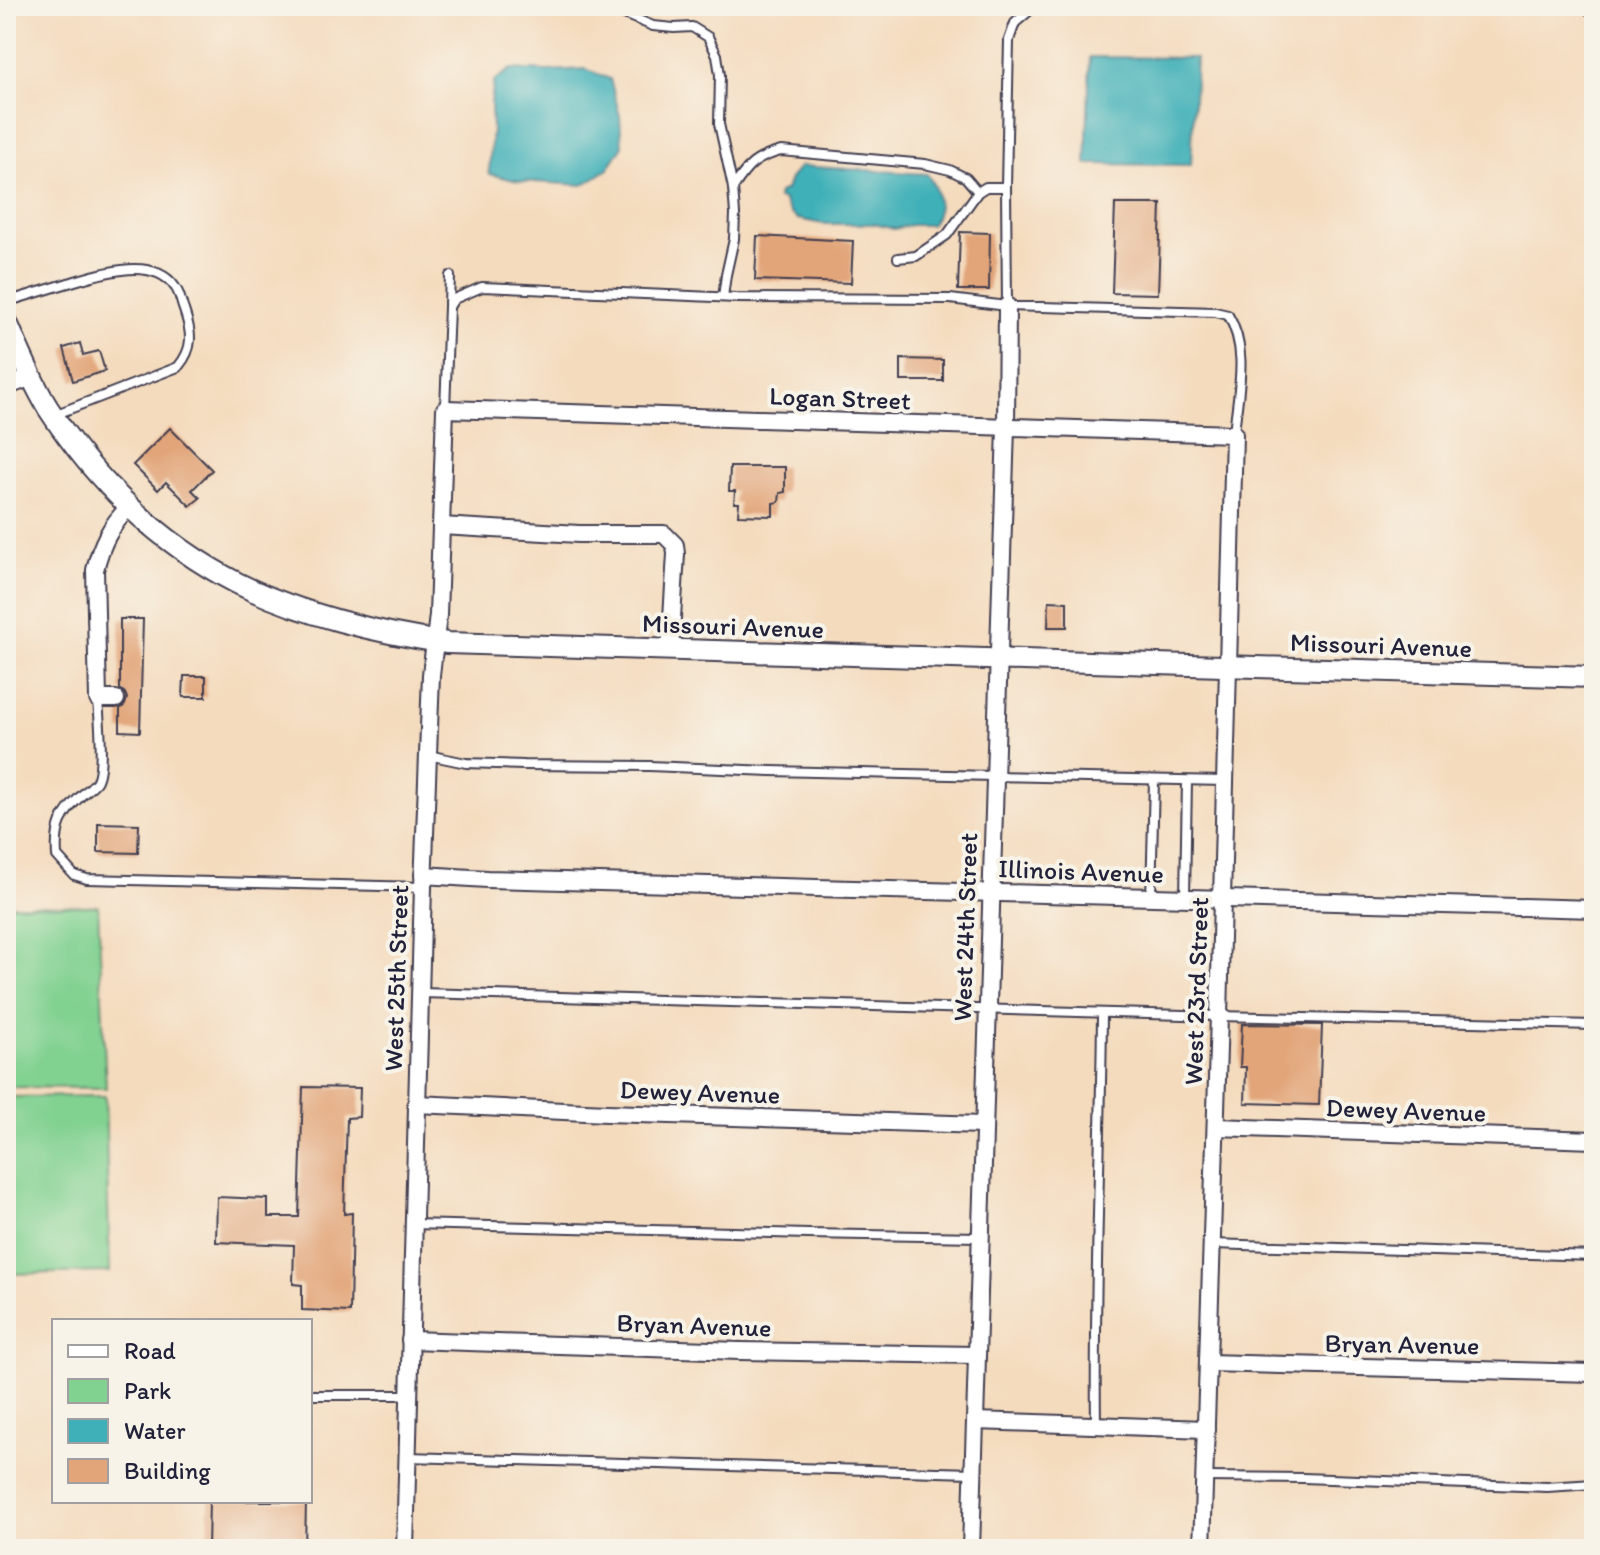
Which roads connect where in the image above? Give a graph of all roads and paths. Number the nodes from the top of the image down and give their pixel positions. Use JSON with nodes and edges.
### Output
{"nodes":[{"id":1,"x":598,"y":6,"type":"edge"},
{"id":2,"x":1035,"y":6,"type":"edge"},
{"id":3,"x":1006,"y":187,"type":"junction"},
{"id":4,"x":733,"y":188,"type":"junction"},
{"id":5,"x":978,"y":192,"type":"junction"},
{"id":6,"x":898,"y":258,"type":"dead end"},
{"id":7,"x":450,"y":276,"type":"dead end"},
{"id":8,"x":723,"y":297,"type":"junction"},
{"id":9,"x":6,"y":302,"type":"edge"},
{"id":10,"x":1007,"y":306,"type":"junction"},
{"id":11,"x":449,"y":307,"type":"junction"},
{"id":12,"x":6,"y":320,"type":"edge"},
{"id":13,"x":31,"y":377,"type":"junction"},
{"id":14,"x":6,"y":387,"type":"edge"},
{"id":15,"x":445,"y":409,"type":"junction"},
{"id":16,"x":53,"y":415,"type":"junction"},
{"id":17,"x":1006,"y":427,"type":"junction"},
{"id":18,"x":1234,"y":434,"type":"junction"},
{"id":19,"x":129,"y":507,"type":"junction"},
{"id":20,"x":441,"y":526,"type":"junction"},
{"id":21,"x":435,"y":641,"type":"junction"},
{"id":22,"x":670,"y":650,"type":"junction"},
{"id":23,"x":998,"y":660,"type":"junction"},
{"id":24,"x":1229,"y":666,"type":"junction"},
{"id":25,"x":1594,"y":677,"type":"edge"},
{"id":26,"x":98,"y":699,"type":"junction"},
{"id":27,"x":116,"y":699,"type":"dead end"},
{"id":28,"x":428,"y":755,"type":"junction"},
{"id":29,"x":994,"y":776,"type":"junction"},
{"id":30,"x":1154,"y":780,"type":"junction"},
{"id":31,"x":1187,"y":781,"type":"junction"},
{"id":32,"x":1225,"y":781,"type":"junction"},
{"id":33,"x":423,"y":881,"type":"junction"},
{"id":34,"x":991,"y":892,"type":"junction"},
{"id":35,"x":1151,"y":897,"type":"junction"},
{"id":36,"x":1185,"y":897,"type":"junction"},
{"id":37,"x":1222,"y":899,"type":"junction"},
{"id":38,"x":1594,"y":909,"type":"edge"},
{"id":39,"x":420,"y":993,"type":"junction"},
{"id":40,"x":987,"y":1010,"type":"junction"},
{"id":41,"x":1102,"y":1013,"type":"junction"},
{"id":42,"x":1219,"y":1016,"type":"junction"},
{"id":43,"x":1594,"y":1025,"type":"edge"},
{"id":44,"x":416,"y":1104,"type":"junction"},
{"id":45,"x":983,"y":1125,"type":"junction"},
{"id":46,"x":1216,"y":1127,"type":"junction"},
{"id":47,"x":1594,"y":1140,"type":"edge"},
{"id":48,"x":413,"y":1224,"type":"junction"},
{"id":49,"x":980,"y":1237,"type":"junction"},
{"id":50,"x":1212,"y":1244,"type":"junction"},
{"id":51,"x":1594,"y":1256,"type":"edge"},
{"id":52,"x":410,"y":1340,"type":"junction"},
{"id":53,"x":976,"y":1355,"type":"junction"},
{"id":54,"x":1208,"y":1363,"type":"junction"},
{"id":55,"x":1594,"y":1373,"type":"edge"},
{"id":56,"x":312,"y":1395,"type":"edge"},
{"id":57,"x":409,"y":1395,"type":"junction"},
{"id":58,"x":975,"y":1421,"type":"junction"},
{"id":59,"x":1096,"y":1424,"type":"junction"},
{"id":60,"x":1206,"y":1429,"type":"junction"},
{"id":61,"x":407,"y":1457,"type":"junction"},
{"id":62,"x":973,"y":1473,"type":"junction"},
{"id":63,"x":1204,"y":1477,"type":"junction"},
{"id":64,"x":1594,"y":1484,"type":"edge"},
{"id":65,"x":405,"y":1549,"type":"edge"},
{"id":66,"x":971,"y":1549,"type":"edge"},
{"id":67,"x":1202,"y":1549,"type":"edge"}],
"edges":[{"from":1,"to":4,"type":"lane"},
{"from":2,"to":3,"type":"lane"},
{"from":3,"to":5,"type":"lane"},
{"from":3,"to":10,"type":"lane"},
{"from":4,"to":5,"type":"lane"},
{"from":4,"to":8,"type":"lane"},
{"from":5,"to":6,"type":"lane"},
{"from":7,"to":11,"type":"lane"},
{"from":8,"to":10,"type":"lane"},
{"from":8,"to":11,"type":"lane"},
{"from":9,"to":16,"type":"lane"},
{"from":10,"to":17,"type":"street","name":"West 24th Street"},
{"from":10,"to":18,"type":"lane"},
{"from":11,"to":15,"type":"lane"},
{"from":12,"to":13,"type":"street","name":"Missouri Avenue"},
{"from":13,"to":14,"type":"street"},
{"from":13,"to":16,"type":"street","name":"Missouri Avenue"},
{"from":15,"to":17,"type":"street","name":"Logan Street"},
{"from":15,"to":20,"type":"street","name":"West 25th Street"},
{"from":16,"to":19,"type":"street","name":"Missouri Avenue"},
{"from":17,"to":18,"type":"street","name":"Logan Street"},
{"from":17,"to":23,"type":"street","name":"West 24th Street"},
{"from":18,"to":24,"type":"street","name":"West 23rd Street"},
{"from":19,"to":21,"type":"street","name":"Missouri Avenue"},
{"from":19,"to":26,"type":"street"},
{"from":20,"to":21,"type":"street","name":"West 25th Street"},
{"from":20,"to":22,"type":"street"},
{"from":21,"to":22,"type":"street","name":"Missouri Avenue"},
{"from":21,"to":28,"type":"street","name":"West 25th Street"},
{"from":22,"to":23,"type":"street","name":"Missouri Avenue"},
{"from":23,"to":24,"type":"street","name":"Missouri Avenue"},
{"from":23,"to":29,"type":"street","name":"West 24th Street"},
{"from":24,"to":25,"type":"street","name":"Missouri Avenue"},
{"from":24,"to":32,"type":"street","name":"West 23rd Street"},
{"from":26,"to":27,"type":"street"},
{"from":26,"to":33,"type":"lane"},
{"from":28,"to":29,"type":"lane"},
{"from":28,"to":33,"type":"street","name":"West 25th Street"},
{"from":29,"to":30,"type":"lane"},
{"from":29,"to":34,"type":"street","name":"West 24th Street"},
{"from":30,"to":31,"type":"lane"},
{"from":30,"to":35,"type":"lane"},
{"from":31,"to":32,"type":"lane"},
{"from":31,"to":36,"type":"lane"},
{"from":32,"to":37,"type":"street","name":"West 23rd Street"},
{"from":33,"to":34,"type":"street","name":"Illinois Avenue"},
{"from":33,"to":39,"type":"street","name":"West 25th Street"},
{"from":34,"to":35,"type":"street","name":"Illinois Avenue"},
{"from":34,"to":40,"type":"street","name":"West 24th Street"},
{"from":35,"to":36,"type":"street","name":"Illinois Avenue"},
{"from":36,"to":37,"type":"street","name":"Illinois Avenue"},
{"from":37,"to":38,"type":"street","name":"Illinois Avenue"},
{"from":37,"to":42,"type":"street","name":"West 23rd Street"},
{"from":39,"to":40,"type":"lane"},
{"from":39,"to":44,"type":"street","name":"West 25th Street"},
{"from":40,"to":41,"type":"lane"},
{"from":40,"to":45,"type":"street","name":"West 24th Street"},
{"from":41,"to":42,"type":"lane"},
{"from":41,"to":59,"type":"lane"},
{"from":42,"to":43,"type":"lane"},
{"from":42,"to":46,"type":"street","name":"West 23rd Street"},
{"from":44,"to":45,"type":"street","name":"Dewey Avenue"},
{"from":44,"to":48,"type":"street","name":"West 25th Street"},
{"from":45,"to":49,"type":"street","name":"West 24th Street"},
{"from":46,"to":47,"type":"street","name":"Dewey Avenue"},
{"from":46,"to":50,"type":"street","name":"West 23rd Street"},
{"from":48,"to":49,"type":"lane"},
{"from":48,"to":52,"type":"street","name":"West 25th Street"},
{"from":49,"to":53,"type":"street","name":"West 24th Street"},
{"from":50,"to":51,"type":"lane"},
{"from":50,"to":54,"type":"street","name":"West 23rd Street"},
{"from":52,"to":53,"type":"street","name":"Bryan Avenue"},
{"from":52,"to":57,"type":"street","name":"West 25th Street"},
{"from":53,"to":58,"type":"street","name":"West 24th Street"},
{"from":54,"to":55,"type":"street","name":"Bryan Avenue"},
{"from":54,"to":60,"type":"street","name":"West 23rd Street"},
{"from":56,"to":57,"type":"lane"},
{"from":57,"to":61,"type":"street","name":"West 25th Street"},
{"from":58,"to":59,"type":"street"},
{"from":58,"to":62,"type":"street","name":"West 24th Street"},
{"from":59,"to":60,"type":"street"},
{"from":60,"to":63,"type":"street","name":"West 23rd Street"},
{"from":61,"to":62,"type":"lane"},
{"from":61,"to":65,"type":"street","name":"West 25th Street"},
{"from":62,"to":66,"type":"street","name":"West 24th Street"},
{"from":63,"to":64,"type":"lane"},
{"from":63,"to":67,"type":"street","name":"West 23rd Street"}]}
